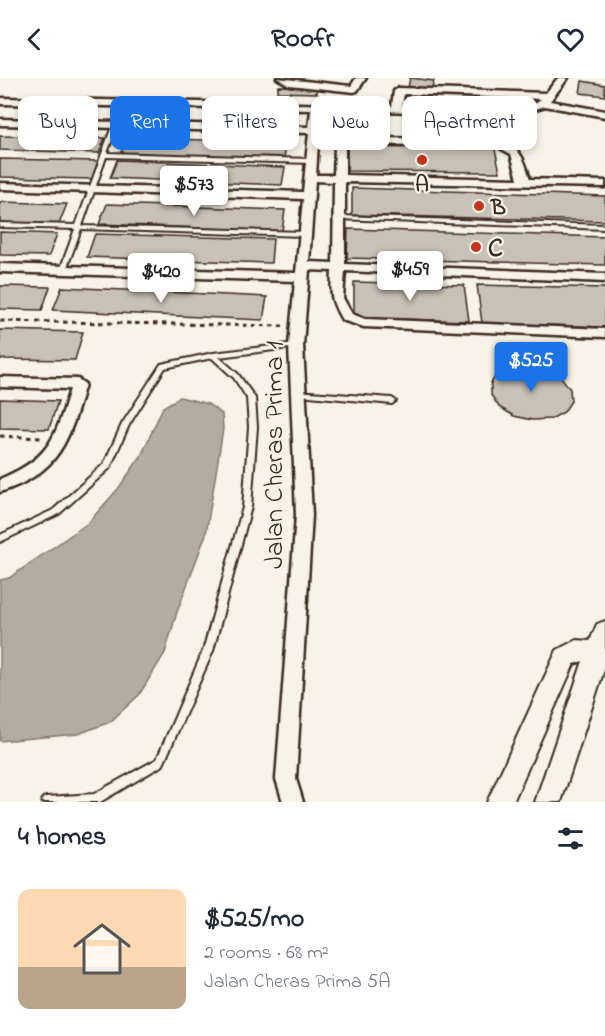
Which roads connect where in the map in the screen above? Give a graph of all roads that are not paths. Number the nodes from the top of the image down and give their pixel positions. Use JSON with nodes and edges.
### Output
{"nodes":[{"id":1,"x":282,"y":78,"type":"edge"},
{"id":2,"x":361,"y":78,"type":"edge"},
{"id":3,"x":563,"y":78,"type":"edge"},
{"id":4,"x":330,"y":88,"type":"junction"},
{"id":5,"x":327,"y":96,"type":"edge"},
{"id":6,"x":547,"y":97,"type":"junction"},
{"id":7,"x":0,"y":100,"type":"edge"},
{"id":8,"x":390,"y":102,"type":"edge"},
{"id":9,"x":398,"y":102,"type":"junction"},
{"id":10,"x":605,"y":105,"type":"edge"},
{"id":11,"x":311,"y":106,"type":"edge"},
{"id":12,"x":605,"y":114,"type":"edge"},
{"id":13,"x":0,"y":122,"type":"edge"},
{"id":14,"x":110,"y":126,"type":"edge"},
{"id":15,"x":190,"y":129,"type":"edge"},
{"id":16,"x":311,"y":135,"type":"edge"},
{"id":17,"x":110,"y":138,"type":"edge"},
{"id":18,"x":390,"y":142,"type":"edge"},
{"id":19,"x":312,"y":150,"type":"edge"},
{"id":20,"x":340,"y":150,"type":"edge"},
{"id":21,"x":104,"y":155,"type":"junction"},
{"id":22,"x":311,"y":161,"type":"junction"},
{"id":23,"x":310,"y":178,"type":"junction"},
{"id":24,"x":340,"y":179,"type":"junction"},
{"id":25,"x":525,"y":183,"type":"junction"},
{"id":26,"x":605,"y":184,"type":"edge"},
{"id":27,"x":0,"y":186,"type":"edge"},
{"id":28,"x":92,"y":189,"type":"junction"},
{"id":29,"x":308,"y":196,"type":"junction"},
{"id":30,"x":340,"y":218,"type":"junction"},
{"id":31,"x":0,"y":225,"type":"edge"},
{"id":32,"x":78,"y":227,"type":"junction"},
{"id":33,"x":605,"y":227,"type":"edge"},
{"id":34,"x":305,"y":234,"type":"junction"},
{"id":35,"x":339,"y":267,"type":"junction"},
{"id":36,"x":0,"y":268,"type":"edge"},
{"id":37,"x":63,"y":270,"type":"junction"},
{"id":38,"x":302,"y":271,"type":"junction"},
{"id":39,"x":605,"y":278,"type":"edge"},
{"id":40,"x":605,"y":333,"type":"edge"},
{"id":41,"x":296,"y":345,"type":"junction"},
{"id":42,"x":213,"y":355,"type":"junction"},
{"id":43,"x":0,"y":382,"type":"edge"},
{"id":44,"x":299,"y":393,"type":"junction"},
{"id":45,"x":392,"y":401,"type":"dead end"},
{"id":46,"x":0,"y":486,"type":"edge"},
{"id":47,"x":0,"y":539,"type":"edge"},
{"id":48,"x":603,"y":645,"type":"edge"},
{"id":49,"x":47,"y":802,"type":"edge"},
{"id":50,"x":293,"y":802,"type":"edge"},
{"id":51,"x":500,"y":802,"type":"edge"},
{"id":52,"x":548,"y":802,"type":"edge"}],
"edges":[{"from":1,"to":4,"type":"street"},
{"from":2,"to":4,"type":"street"},
{"from":3,"to":6,"type":"street"},
{"from":4,"to":5,"type":"street","name":"Jalan Cheras Prima 1"},
{"from":6,"to":9,"type":"street"},
{"from":6,"to":9,"type":"street"},
{"from":6,"to":10,"type":"street"},
{"from":6,"to":12,"type":"street"},
{"from":7,"to":11,"type":"street"},
{"from":8,"to":9,"type":"street"},
{"from":13,"to":14,"type":"street"},
{"from":15,"to":16,"type":"street"},
{"from":17,"to":21,"type":"lane"},
{"from":18,"to":25,"type":"street"},
{"from":19,"to":22,"type":"street","name":"Jalan Cheras Prima 1"},
{"from":20,"to":24,"type":"street"},
{"from":21,"to":22,"type":"lane"},
{"from":21,"to":28,"type":"lane"},
{"from":22,"to":23,"type":"street","name":"Jalan Cheras Prima 1"},
{"from":23,"to":24,"type":"street"},
{"from":23,"to":29,"type":"street","name":"Jalan Cheras Prima 1"},
{"from":24,"to":25,"type":"street"},
{"from":24,"to":30,"type":"street"},
{"from":25,"to":26,"type":"street"},
{"from":27,"to":28,"type":"street"},
{"from":28,"to":29,"type":"street"},
{"from":28,"to":32,"type":"lane"},
{"from":29,"to":34,"type":"street","name":"Jalan Cheras Prima 1"},
{"from":30,"to":33,"type":"lane"},
{"from":30,"to":35,"type":"street"},
{"from":31,"to":32,"type":"lane"},
{"from":32,"to":34,"type":"lane"},
{"from":32,"to":37,"type":"lane"},
{"from":34,"to":38,"type":"street","name":"Jalan Cheras Prima 1"},
{"from":35,"to":38,"type":"street"},
{"from":35,"to":39,"type":"street"},
{"from":35,"to":40,"type":"street"},
{"from":36,"to":37,"type":"street"},
{"from":37,"to":38,"type":"street"},
{"from":38,"to":41,"type":"street","name":"Jalan Cheras Prima 1"},
{"from":41,"to":42,"type":"lane"},
{"from":41,"to":44,"type":"street","name":"Jalan Cheras Prima 1"},
{"from":42,"to":47,"type":"lane"},
{"from":42,"to":49,"type":"lane"},
{"from":43,"to":46,"type":"street"},
{"from":44,"to":45,"type":"lane"},
{"from":44,"to":50,"type":"street","name":"Jalan Cheras Prima 1"},
{"from":48,"to":51,"type":"street"},
{"from":48,"to":52,"type":"street"}]}
